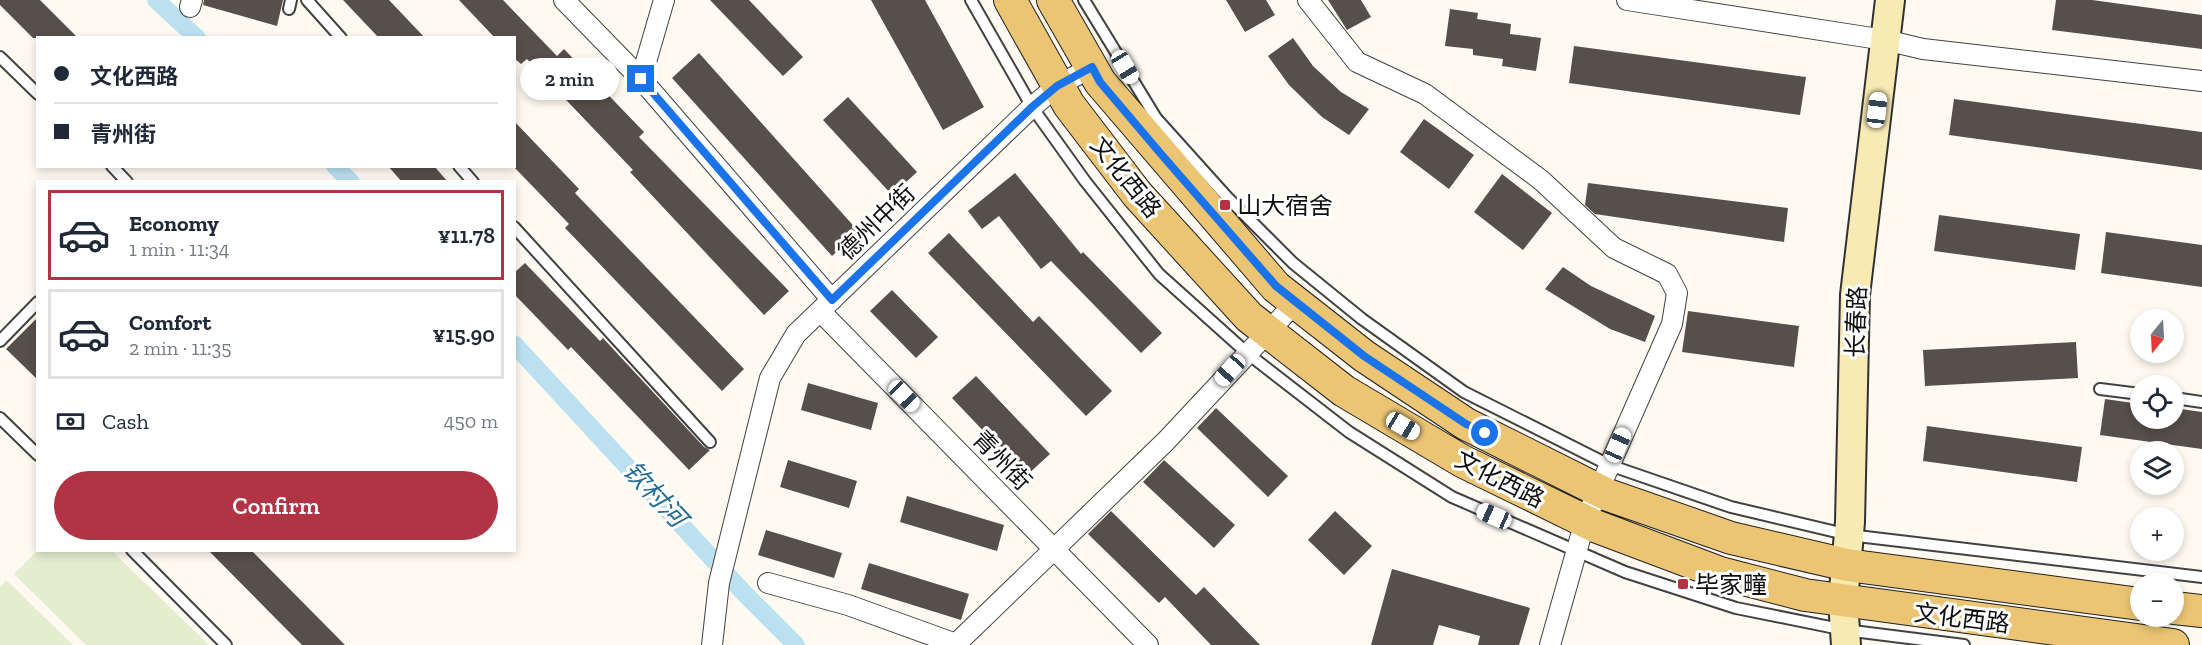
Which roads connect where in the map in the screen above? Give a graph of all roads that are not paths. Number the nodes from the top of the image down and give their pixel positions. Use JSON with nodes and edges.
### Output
{"nodes":[{"id":1,"x":307,"y":0,"type":"edge"},
{"id":2,"x":564,"y":0,"type":"edge"},
{"id":3,"x":664,"y":0,"type":"edge"},
{"id":4,"x":971,"y":0,"type":"edge"},
{"id":5,"x":1010,"y":0,"type":"edge"},
{"id":6,"x":1053,"y":0,"type":"edge"},
{"id":7,"x":1084,"y":0,"type":"edge"},
{"id":8,"x":1308,"y":0,"type":"edge"},
{"id":9,"x":1627,"y":0,"type":"edge"},
{"id":10,"x":1890,"y":0,"type":"edge"},
{"id":11,"x":339,"y":36,"type":"edge"},
{"id":12,"x":1885,"y":40,"type":"junction"},
{"id":13,"x":0,"y":57,"type":"edge"},
{"id":14,"x":1092,"y":67,"type":"junction"},
{"id":15,"x":641,"y":79,"type":"junction"},
{"id":16,"x":2202,"y":81,"type":"edge"},
{"id":17,"x":1057,"y":86,"type":"junction"},
{"id":18,"x":36,"y":92,"type":"edge"},
{"id":19,"x":1032,"y":107,"type":"junction"},
{"id":20,"x":114,"y":168,"type":"edge"},
{"id":21,"x":461,"y":168,"type":"edge"},
{"id":22,"x":125,"y":180,"type":"edge"},
{"id":23,"x":471,"y":180,"type":"edge"},
{"id":24,"x":516,"y":229,"type":"edge"},
{"id":25,"x":1296,"y":302,"type":"junction"},
{"id":26,"x":36,"y":304,"type":"edge"},
{"id":27,"x":826,"y":305,"type":"junction"},
{"id":28,"x":0,"y":341,"type":"edge"},
{"id":29,"x":1258,"y":343,"type":"junction"},
{"id":30,"x":2100,"y":389,"type":"dead end"},
{"id":31,"x":2130,"y":393,"type":"edge"},
{"id":32,"x":2184,"y":399,"type":"edge"},
{"id":33,"x":2202,"y":402,"type":"edge"},
{"id":34,"x":0,"y":418,"type":"edge"},
{"id":35,"x":710,"y":442,"type":"dead end"},
{"id":36,"x":36,"y":453,"type":"edge"},
{"id":37,"x":1604,"y":478,"type":"junction"},
{"id":38,"x":1585,"y":521,"type":"junction"},
{"id":39,"x":1054,"y":549,"type":"junction"},
{"id":40,"x":1848,"y":550,"type":"junction"},
{"id":41,"x":134,"y":552,"type":"edge"},
{"id":42,"x":1577,"y":553,"type":"junction"},
{"id":43,"x":2202,"y":577,"type":"edge"},
{"id":44,"x":768,"y":583,"type":"dead end"},
{"id":45,"x":2130,"y":602,"type":"edge"},
{"id":46,"x":2184,"y":609,"type":"edge"},
{"id":47,"x":2202,"y":611,"type":"edge"},
{"id":48,"x":1845,"y":625,"type":"edge"},
{"id":49,"x":713,"y":637,"type":"edge"},
{"id":50,"x":226,"y":645,"type":"edge"},
{"id":51,"x":697,"y":645,"type":"edge"},
{"id":52,"x":1149,"y":645,"type":"edge"},
{"id":53,"x":1550,"y":645,"type":"edge"},
{"id":54,"x":1964,"y":645,"type":"edge"},
{"id":55,"x":2173,"y":645,"type":"edge"}],
"edges":[{"from":1,"to":11,"type":"lane"},
{"from":2,"to":15,"type":"street","name":"青州街"},
{"from":3,"to":15,"type":"street"},
{"from":4,"to":19,"type":"lane"},
{"from":5,"to":17,"type":"main road","name":"文化西路"},
{"from":6,"to":14,"type":"main road","name":"文化西路"},
{"from":7,"to":37,"type":"lane"},
{"from":8,"to":37,"type":"street"},
{"from":9,"to":12,"type":"street"},
{"from":10,"to":12,"type":"street","name":"长春路"},
{"from":12,"to":16,"type":"street"},
{"from":12,"to":40,"type":"street","name":"长春路"},
{"from":13,"to":18,"type":"lane"},
{"from":14,"to":17,"type":"street","name":"德州中街"},
{"from":14,"to":25,"type":"main road","name":"文化西路"},
{"from":15,"to":27,"type":"street","name":"青州街"},
{"from":17,"to":19,"type":"street","name":"德州中街"},
{"from":17,"to":29,"type":"main road","name":"文化西路"},
{"from":19,"to":27,"type":"street","name":"德州中街"},
{"from":19,"to":29,"type":"lane"},
{"from":20,"to":22,"type":"lane"},
{"from":21,"to":23,"type":"lane"},
{"from":24,"to":35,"type":"lane"},
{"from":25,"to":29,"type":"street"},
{"from":25,"to":37,"type":"main road","name":"文化西路"},
{"from":26,"to":28,"type":"lane"},
{"from":27,"to":39,"type":"street","name":"青州街"},
{"from":27,"to":49,"type":"street","name":"德州中街"},
{"from":29,"to":38,"type":"main road","name":"文化西路"},
{"from":29,"to":39,"type":"street"},
{"from":29,"to":42,"type":"lane"},
{"from":30,"to":31,"type":"lane"},
{"from":32,"to":33,"type":"lane"},
{"from":34,"to":36,"type":"lane"},
{"from":37,"to":38,"type":"street"},
{"from":37,"to":40,"type":"main road","name":"文化西路"},
{"from":38,"to":42,"type":"street"},
{"from":38,"to":48,"type":"main road","name":"文化西路"},
{"from":39,"to":44,"type":"street"},
{"from":39,"to":52,"type":"street","name":"青州街"},
{"from":40,"to":43,"type":"lane"},
{"from":40,"to":45,"type":"main road","name":"文化西路"},
{"from":40,"to":48,"type":"street","name":"长春路"},
{"from":41,"to":50,"type":"lane"},
{"from":42,"to":48,"type":"lane"},
{"from":42,"to":53,"type":"street"},
{"from":46,"to":47,"type":"main road"},
{"from":48,"to":54,"type":"lane"},
{"from":48,"to":55,"type":"main road","name":"文化西路"},
{"from":49,"to":51,"type":"street"}]}
